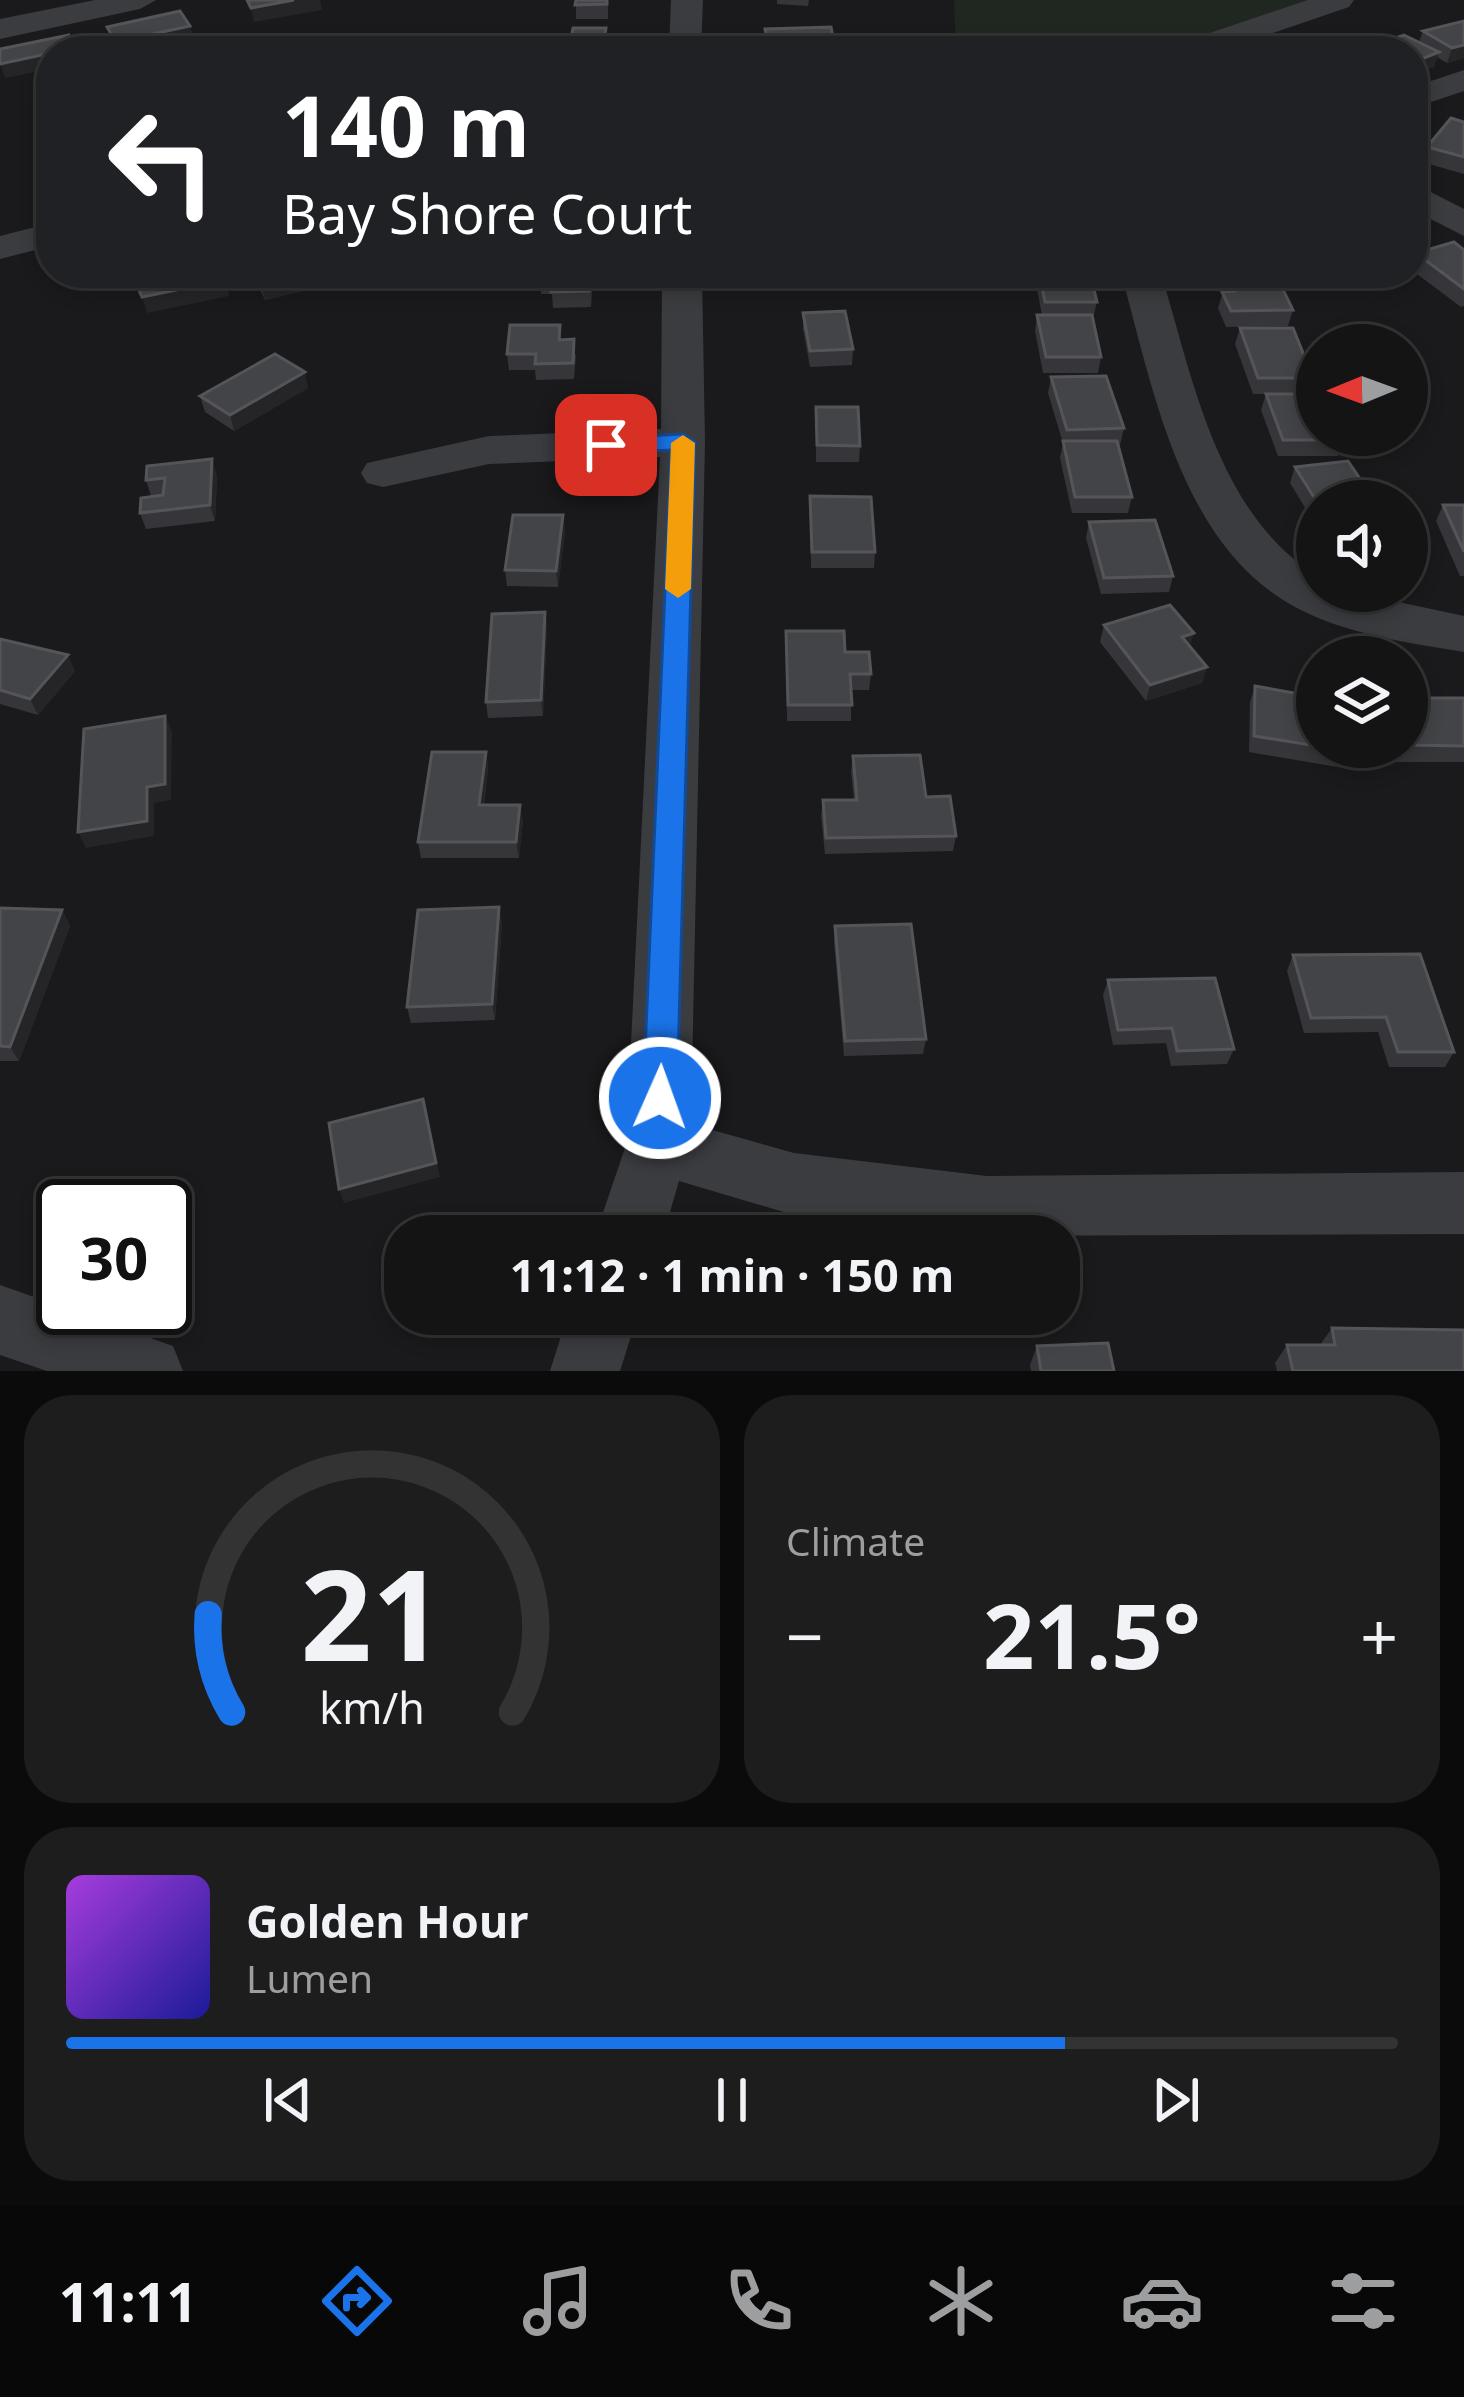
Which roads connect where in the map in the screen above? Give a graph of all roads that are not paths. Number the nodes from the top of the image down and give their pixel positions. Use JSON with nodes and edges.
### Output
{"nodes":[{"id":1,"x":140,"y":0,"type":"edge"},
{"id":2,"x":687,"y":0,"type":"edge"},
{"id":3,"x":1338,"y":0,"type":"edge"},
{"id":4,"x":0,"y":28,"type":"edge"},
{"id":5,"x":686,"y":36,"type":"edge"},
{"id":6,"x":1233,"y":36,"type":"edge"},
{"id":7,"x":1464,"y":80,"type":"edge"},
{"id":8,"x":1428,"y":93,"type":"edge"},
{"id":9,"x":1428,"y":203,"type":"edge"},
{"id":10,"x":1464,"y":225,"type":"edge"},
{"id":11,"x":36,"y":239,"type":"edge"},
{"id":12,"x":0,"y":248,"type":"edge"},
{"id":13,"x":682,"y":288,"type":"edge"},
{"id":14,"x":1147,"y":288,"type":"edge"},
{"id":15,"x":683,"y":442,"type":"junction"},
{"id":16,"x":383,"y":473,"type":"dead end"},
{"id":17,"x":1464,"y":634,"type":"edge"},
{"id":18,"x":658,"y":1144,"type":"junction"},
{"id":19,"x":1464,"y":1203,"type":"edge"},
{"id":20,"x":635,"y":1215,"type":"edge"},
{"id":21,"x":0,"y":1320,"type":"edge"},
{"id":22,"x":596,"y":1335,"type":"edge"},
{"id":23,"x":148,"y":1371,"type":"edge"},
{"id":24,"x":585,"y":1371,"type":"edge"}],
"edges":[{"from":1,"to":4,"type":"street"},
{"from":2,"to":5,"type":"street"},
{"from":3,"to":6,"type":"street"},
{"from":7,"to":8,"type":"street"},
{"from":9,"to":10,"type":"street"},
{"from":11,"to":12,"type":"street"},
{"from":13,"to":15,"type":"street"},
{"from":14,"to":17,"type":"street"},
{"from":15,"to":16,"type":"street"},
{"from":15,"to":18,"type":"street"},
{"from":18,"to":19,"type":"street"},
{"from":18,"to":20,"type":"street"},
{"from":21,"to":23,"type":"street"},
{"from":22,"to":24,"type":"street"}]}
